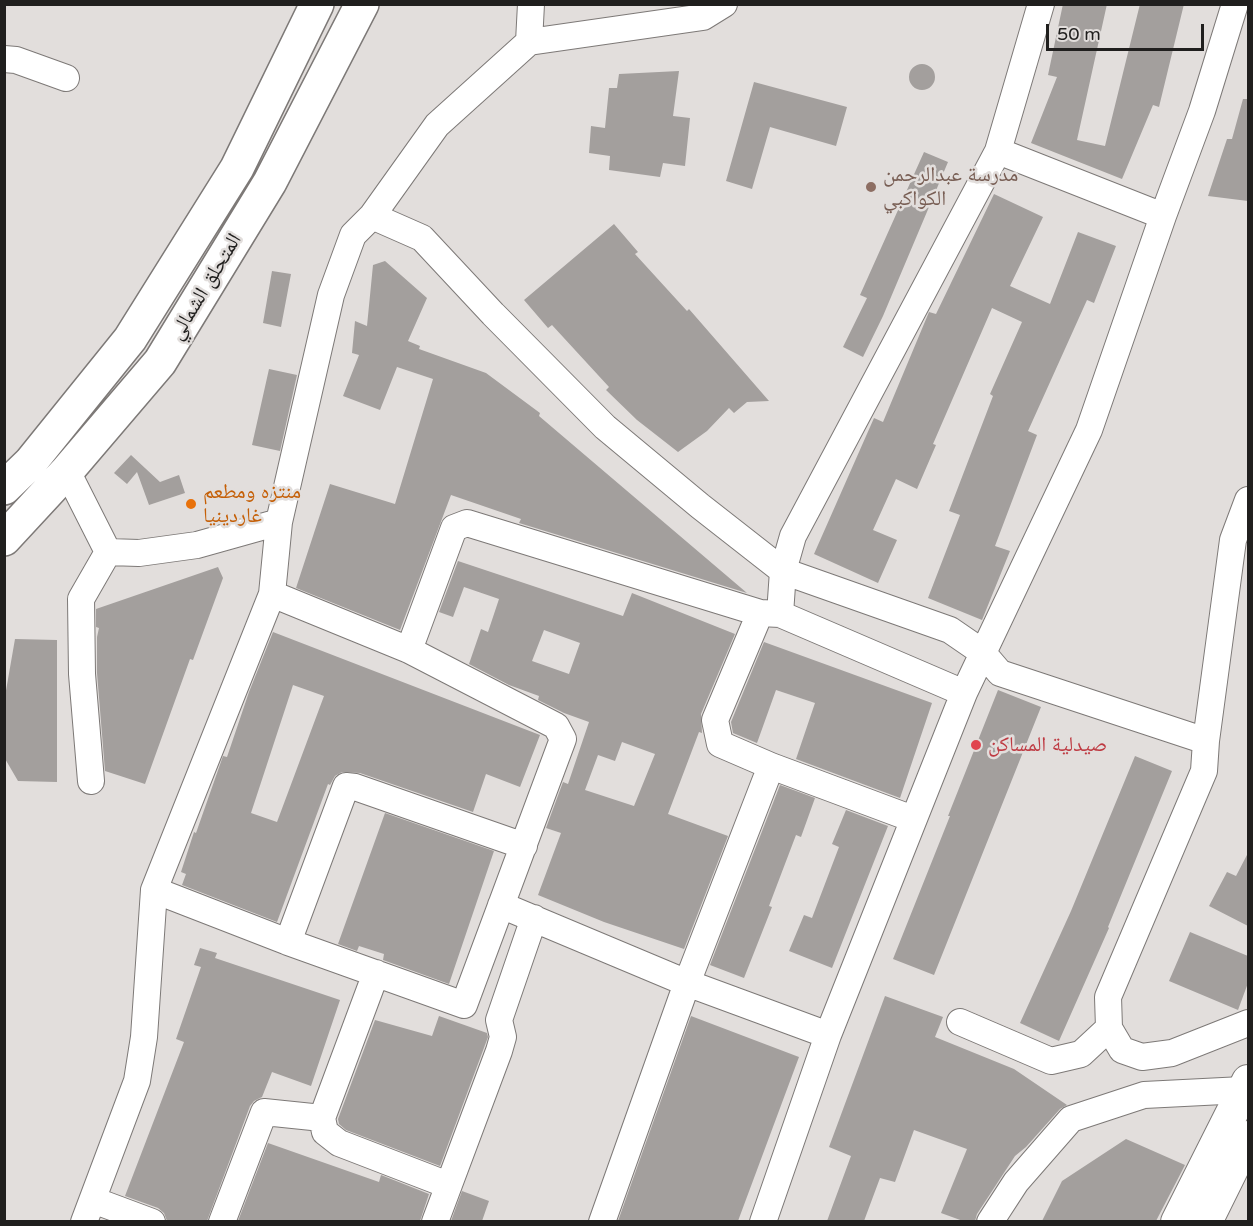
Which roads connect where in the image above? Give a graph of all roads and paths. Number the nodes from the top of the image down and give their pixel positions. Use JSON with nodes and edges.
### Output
{"nodes":[{"id":1,"x":317,"y":4,"type":"edge"},
{"id":2,"x":362,"y":4,"type":"edge"},
{"id":3,"x":531,"y":4,"type":"edge"},
{"id":4,"x":724,"y":4,"type":"edge"},
{"id":5,"x":1041,"y":4,"type":"edge"},
{"id":6,"x":1235,"y":4,"type":"edge"},
{"id":7,"x":529,"y":42,"type":"junction"},
{"id":8,"x":4,"y":59,"type":"edge"},
{"id":9,"x":66,"y":78,"type":"dead end"},
{"id":10,"x":998,"y":151,"type":"junction"},
{"id":11,"x":372,"y":216,"type":"junction"},
{"id":12,"x":1163,"y":216,"type":"junction"},
{"id":13,"x":67,"y":471,"type":"junction"},
{"id":14,"x":4,"y":488,"type":"edge"},
{"id":15,"x":1248,"y":500,"type":"edge"},
{"id":16,"x":279,"y":522,"type":"junction"},
{"id":17,"x":4,"y":539,"type":"edge"},
{"id":18,"x":108,"y":552,"type":"junction"},
{"id":19,"x":783,"y":571,"type":"junction"},
{"id":20,"x":273,"y":594,"type":"junction"},
{"id":21,"x":770,"y":613,"type":"junction"},
{"id":22,"x":409,"y":650,"type":"junction"},
{"id":23,"x":982,"y":652,"type":"junction"},
{"id":24,"x":964,"y":693,"type":"junction"},
{"id":25,"x":1206,"y":741,"type":"junction"},
{"id":26,"x":771,"y":766,"type":"junction"},
{"id":27,"x":91,"y":781,"type":"dead end"},
{"id":28,"x":913,"y":819,"type":"junction"},
{"id":29,"x":524,"y":846,"type":"junction"},
{"id":30,"x":154,"y":890,"type":"junction"},
{"id":31,"x":501,"y":905,"type":"junction"},
{"id":32,"x":534,"y":918,"type":"junction"},
{"id":33,"x":288,"y":942,"type":"junction"},
{"id":34,"x":376,"y":973,"type":"junction"},
{"id":35,"x":687,"y":983,"type":"junction"},
{"id":36,"x":464,"y":1005,"type":"junction"},
{"id":37,"x":498,"y":1020,"type":"junction"},
{"id":38,"x":960,"y":1022,"type":"dead end"},
{"id":39,"x":1248,"y":1023,"type":"edge"},
{"id":40,"x":1109,"y":1028,"type":"junction"},
{"id":41,"x":828,"y":1035,"type":"junction"},
{"id":42,"x":1246,"y":1085,"type":"edge"},
{"id":43,"x":322,"y":1118,"type":"junction"},
{"id":44,"x":1248,"y":1137,"type":"edge"},
{"id":45,"x":448,"y":1185,"type":"junction"},
{"id":46,"x":89,"y":1210,"type":"edge"},
{"id":47,"x":152,"y":1221,"type":"edge"},
{"id":48,"x":222,"y":1221,"type":"edge"},
{"id":49,"x":435,"y":1221,"type":"edge"},
{"id":50,"x":602,"y":1221,"type":"edge"},
{"id":51,"x":763,"y":1221,"type":"edge"},
{"id":52,"x":990,"y":1221,"type":"edge"},
{"id":53,"x":1177,"y":1221,"type":"edge"},
{"id":54,"x":1206,"y":1221,"type":"edge"}],
"edges":[{"from":1,"to":14,"type":"highway","name":"المتحلق الشمالي"},
{"from":2,"to":13,"type":"highway","name":"المتحلق الشمالي"},
{"from":3,"to":7,"type":"street"},
{"from":4,"to":7,"type":"street"},
{"from":5,"to":10,"type":"street"},
{"from":6,"to":12,"type":"street"},
{"from":7,"to":11,"type":"street"},
{"from":8,"to":9,"type":"street"},
{"from":10,"to":12,"type":"street"},
{"from":10,"to":19,"type":"street"},
{"from":11,"to":16,"type":"street"},
{"from":11,"to":19,"type":"street"},
{"from":12,"to":23,"type":"street"},
{"from":13,"to":17,"type":"highway","name":"المتحلق الشمالي"},
{"from":13,"to":18,"type":"street"},
{"from":15,"to":25,"type":"street"},
{"from":16,"to":18,"type":"street"},
{"from":16,"to":20,"type":"street"},
{"from":18,"to":27,"type":"street"},
{"from":19,"to":21,"type":"street"},
{"from":19,"to":23,"type":"street"},
{"from":20,"to":22,"type":"street"},
{"from":20,"to":30,"type":"street"},
{"from":21,"to":22,"type":"street"},
{"from":21,"to":24,"type":"street"},
{"from":21,"to":26,"type":"street"},
{"from":22,"to":29,"type":"street"},
{"from":23,"to":24,"type":"street"},
{"from":23,"to":25,"type":"street"},
{"from":24,"to":28,"type":"street"},
{"from":25,"to":40,"type":"street"},
{"from":26,"to":28,"type":"street"},
{"from":26,"to":35,"type":"street"},
{"from":28,"to":41,"type":"street"},
{"from":29,"to":31,"type":"street"},
{"from":29,"to":33,"type":"street"},
{"from":30,"to":33,"type":"street"},
{"from":30,"to":46,"type":"street"},
{"from":31,"to":32,"type":"street"},
{"from":31,"to":36,"type":"street"},
{"from":32,"to":35,"type":"street"},
{"from":32,"to":37,"type":"street"},
{"from":33,"to":34,"type":"street"},
{"from":34,"to":36,"type":"street"},
{"from":34,"to":43,"type":"street"},
{"from":35,"to":41,"type":"street"},
{"from":35,"to":50,"type":"street"},
{"from":36,"to":37,"type":"street"},
{"from":37,"to":45,"type":"street"},
{"from":38,"to":40,"type":"street"},
{"from":39,"to":40,"type":"street"},
{"from":41,"to":51,"type":"street"},
{"from":42,"to":52,"type":"street"},
{"from":42,"to":53,"type":"main road"},
{"from":43,"to":45,"type":"street"},
{"from":43,"to":48,"type":"street"},
{"from":44,"to":54,"type":"main road"},
{"from":45,"to":49,"type":"street"},
{"from":46,"to":47,"type":"street"}]}
